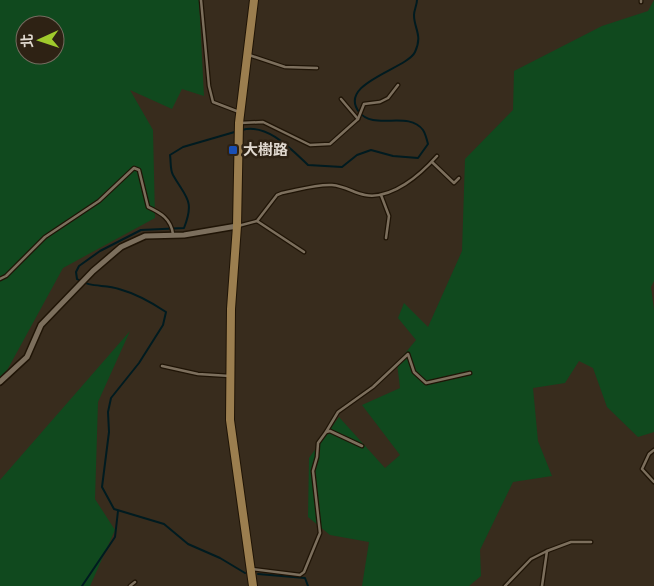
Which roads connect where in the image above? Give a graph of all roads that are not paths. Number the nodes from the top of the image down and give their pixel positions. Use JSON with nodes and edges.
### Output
{"nodes":[{"id":1,"x":201,"y":0,"type":"edge"},
{"id":2,"x":254,"y":0,"type":"edge"},
{"id":3,"x":247,"y":55,"type":"junction"},
{"id":4,"x":317,"y":68,"type":"dead end"},
{"id":5,"x":398,"y":85,"type":"dead end"},
{"id":6,"x":341,"y":99,"type":"dead end"},
{"id":7,"x":240,"y":113,"type":"junction"},
{"id":8,"x":358,"y":119,"type":"junction"},
{"id":9,"x":239,"y":123,"type":"junction"},
{"id":10,"x":437,"y":156,"type":"dead end"},
{"id":11,"x":432,"y":162,"type":"junction"},
{"id":12,"x":458,"y":178,"type":"dead end"},
{"id":13,"x":381,"y":195,"type":"junction"},
{"id":14,"x":257,"y":221,"type":"junction"},
{"id":15,"x":237,"y":226,"type":"junction"},
{"id":16,"x":173,"y":235,"type":"junction"},
{"id":17,"x":386,"y":238,"type":"dead end"},
{"id":18,"x":304,"y":252,"type":"dead end"},
{"id":19,"x":0,"y":279,"type":"edge"},
{"id":20,"x":162,"y":366,"type":"dead end"},
{"id":21,"x":470,"y":373,"type":"dead end"},
{"id":22,"x":231,"y":376,"type":"junction"},
{"id":23,"x":0,"y":382,"type":"edge"},
{"id":24,"x":326,"y":432,"type":"junction"},
{"id":25,"x":362,"y":446,"type":"dead end"},
{"id":26,"x":654,"y":450,"type":"edge"},
{"id":27,"x":654,"y":482,"type":"edge"},
{"id":28,"x":591,"y":542,"type":"dead end"},
{"id":29,"x":547,"y":551,"type":"junction"},
{"id":30,"x":251,"y":568,"type":"junction"},
{"id":31,"x":135,"y":582,"type":"dead end"},
{"id":32,"x":130,"y":586,"type":"edge"},
{"id":33,"x":253,"y":586,"type":"edge"},
{"id":34,"x":505,"y":586,"type":"edge"},
{"id":35,"x":542,"y":586,"type":"edge"}],
"edges":[{"from":1,"to":7,"type":"lane"},
{"from":2,"to":3,"type":"street"},
{"from":3,"to":4,"type":"lane"},
{"from":3,"to":7,"type":"street"},
{"from":5,"to":8,"type":"lane"},
{"from":6,"to":8,"type":"lane"},
{"from":7,"to":9,"type":"street"},
{"from":8,"to":9,"type":"lane"},
{"from":9,"to":15,"type":"street"},
{"from":10,"to":11,"type":"lane"},
{"from":11,"to":12,"type":"lane"},
{"from":11,"to":13,"type":"lane"},
{"from":13,"to":14,"type":"lane"},
{"from":13,"to":17,"type":"lane"},
{"from":14,"to":15,"type":"lane"},
{"from":14,"to":18,"type":"lane"},
{"from":15,"to":16,"type":"street"},
{"from":15,"to":22,"type":"street"},
{"from":16,"to":19,"type":"lane"},
{"from":16,"to":23,"type":"street"},
{"from":20,"to":22,"type":"lane"},
{"from":21,"to":24,"type":"lane"},
{"from":22,"to":30,"type":"street"},
{"from":24,"to":25,"type":"lane"},
{"from":24,"to":30,"type":"lane"},
{"from":26,"to":27,"type":"lane"},
{"from":28,"to":29,"type":"lane"},
{"from":29,"to":34,"type":"lane"},
{"from":29,"to":35,"type":"lane"},
{"from":30,"to":33,"type":"street"},
{"from":31,"to":32,"type":"lane"}]}
